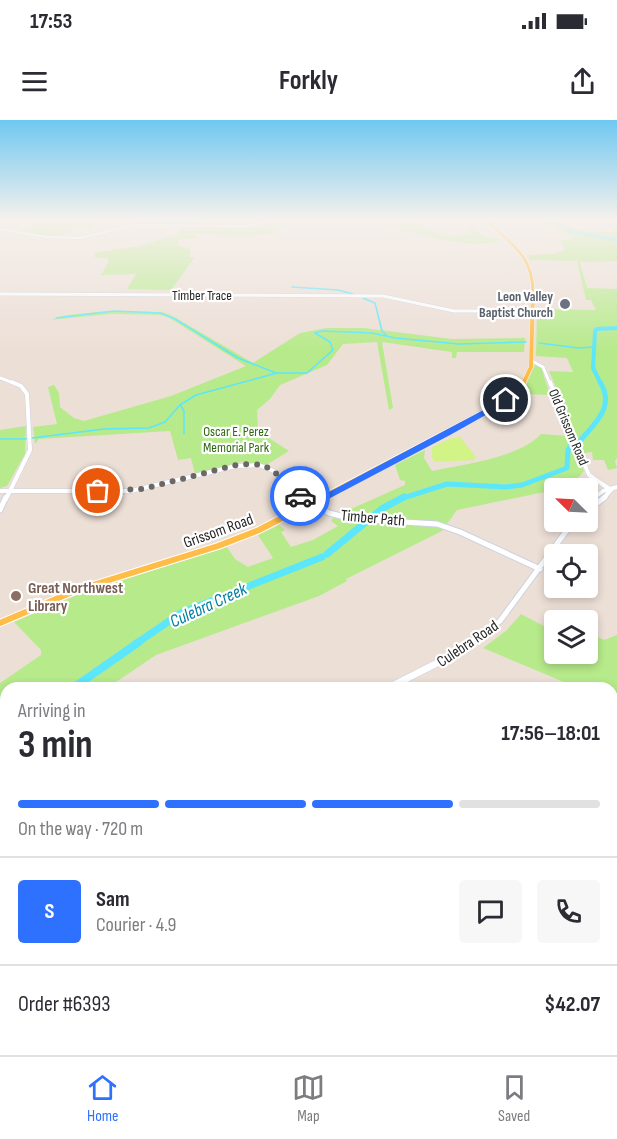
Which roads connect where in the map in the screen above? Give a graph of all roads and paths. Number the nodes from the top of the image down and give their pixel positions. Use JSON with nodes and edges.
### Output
{"nodes":[{"id":1,"x":529,"y":264,"type":"edge"},
{"id":2,"x":0,"y":294,"type":"edge"},
{"id":3,"x":532,"y":312,"type":"junction"},
{"id":4,"x":532,"y":361,"type":"junction"},
{"id":5,"x":0,"y":378,"type":"edge"},
{"id":6,"x":617,"y":487,"type":"edge"},
{"id":7,"x":611,"y":490,"type":"junction"},
{"id":8,"x":0,"y":491,"type":"edge"},
{"id":9,"x":11,"y":491,"type":"junction"},
{"id":10,"x":598,"y":495,"type":"edge"},
{"id":11,"x":598,"y":502,"type":"edge"},
{"id":12,"x":312,"y":505,"type":"junction"},
{"id":13,"x":0,"y":510,"type":"edge"},
{"id":14,"x":566,"y":532,"type":"edge"},
{"id":15,"x":540,"y":569,"type":"junction"},
{"id":16,"x":0,"y":623,"type":"edge"},
{"id":17,"x":400,"y":682,"type":"edge"}],
"edges":[{"from":1,"to":3,"type":"main road","name":"Grissom Road"},
{"from":2,"to":3,"type":"street","name":"Timber Trace"},
{"from":3,"to":4,"type":"main road","name":"Grissom Road"},
{"from":4,"to":7,"type":"street","name":"Old Grissom Road"},
{"from":4,"to":12,"type":"main road","name":"Grissom Road"},
{"from":5,"to":9,"type":"street"},
{"from":6,"to":7,"type":"street"},
{"from":7,"to":10,"type":"street"},
{"from":7,"to":11,"type":"street"},
{"from":8,"to":9,"type":"street","name":"Timber Path"},
{"from":9,"to":12,"type":"street","name":"Timber Path"},
{"from":9,"to":13,"type":"street"},
{"from":12,"to":15,"type":"street","name":"Timber Path"},
{"from":12,"to":16,"type":"main road","name":"Grissom Road"},
{"from":14,"to":15,"type":"street","name":"Culebra Road"},
{"from":15,"to":17,"type":"street","name":"Culebra Road"}]}
